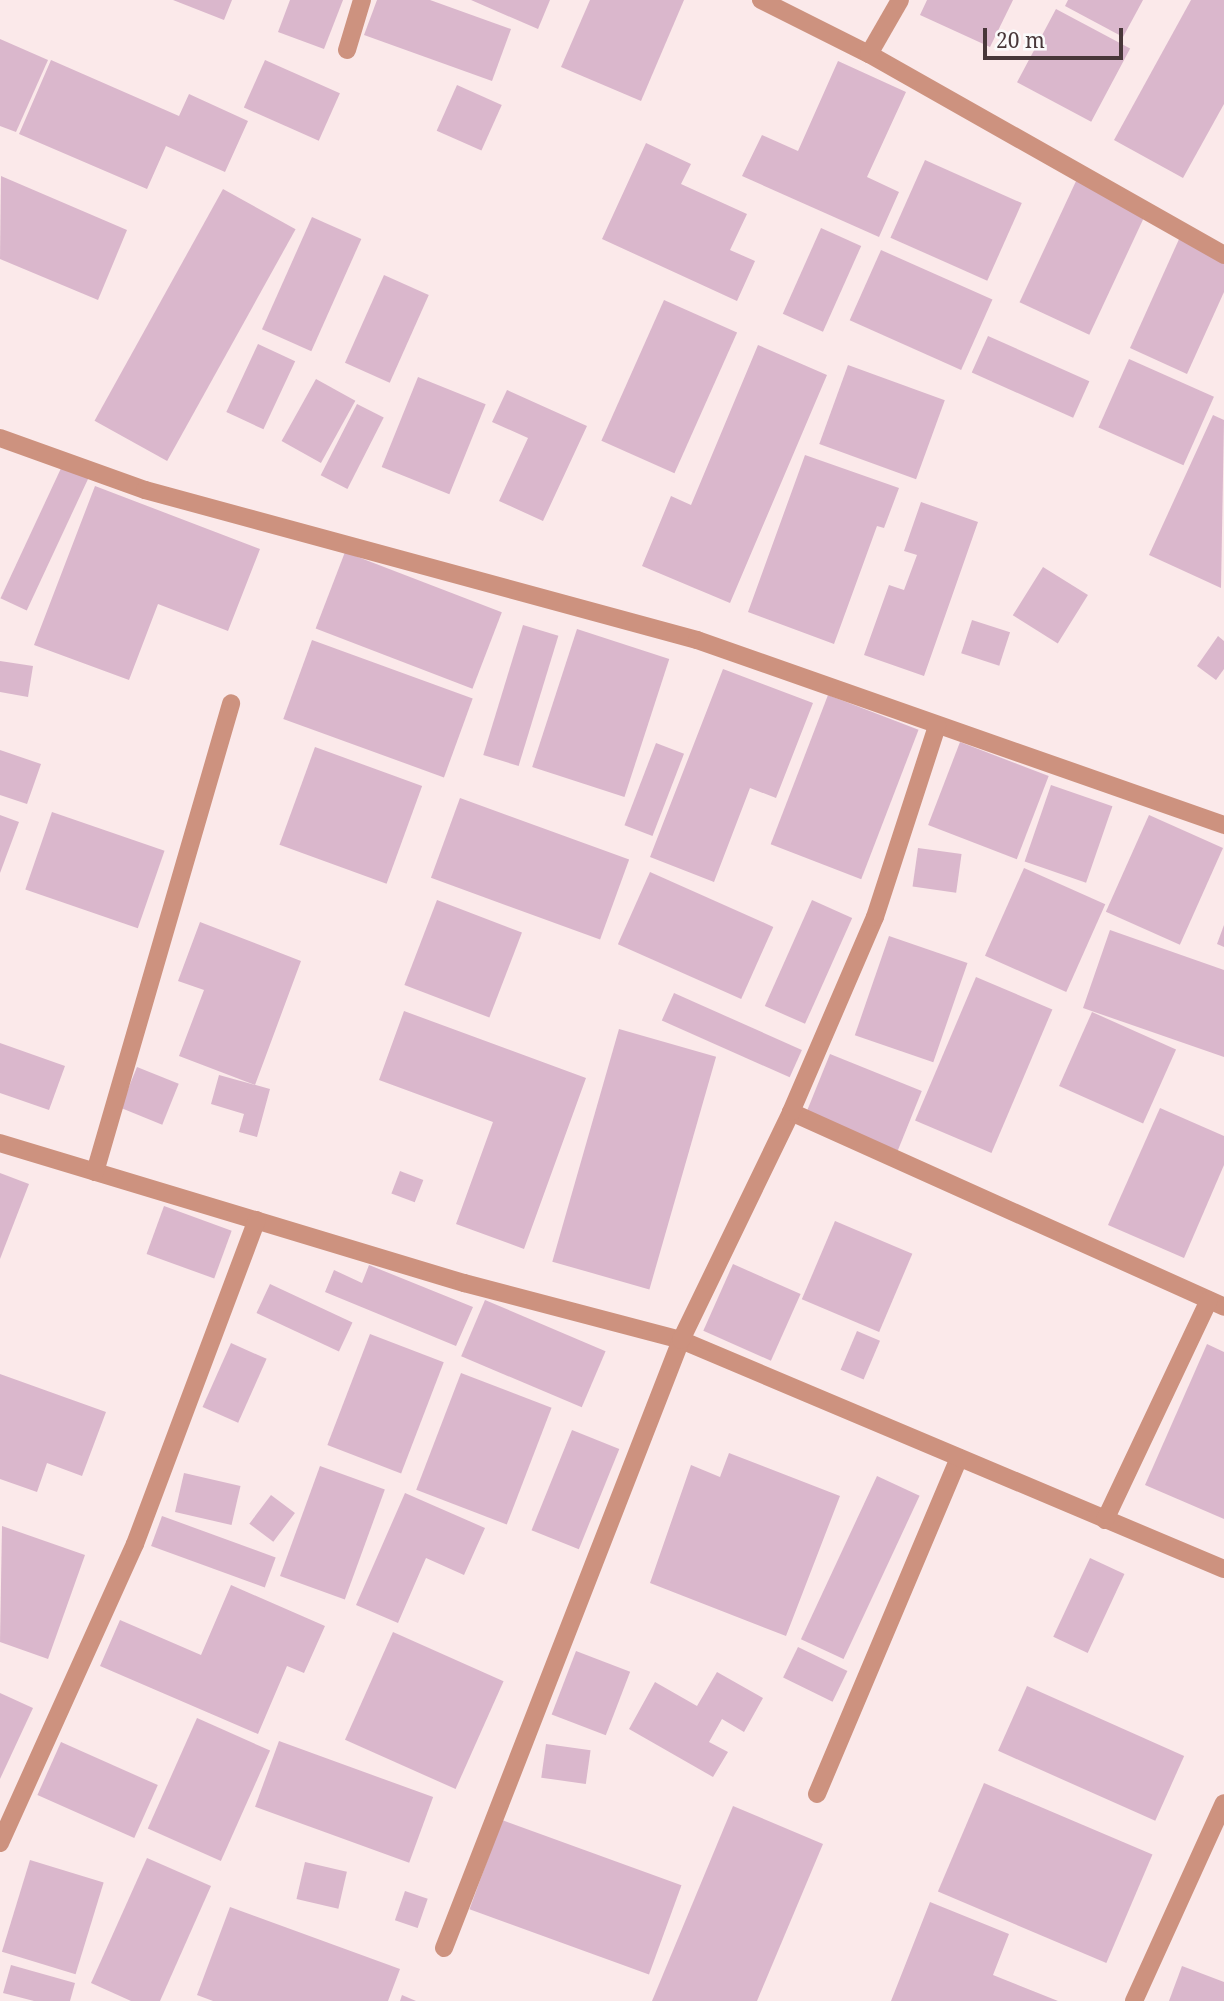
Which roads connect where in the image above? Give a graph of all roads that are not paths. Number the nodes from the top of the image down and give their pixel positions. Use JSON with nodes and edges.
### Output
{"nodes":[{"id":1,"x":362,"y":0,"type":"edge"},
{"id":2,"x":761,"y":0,"type":"edge"},
{"id":3,"x":900,"y":0,"type":"edge"},
{"id":4,"x":347,"y":50,"type":"dead end"},
{"id":5,"x":869,"y":54,"type":"junction"},
{"id":6,"x":1224,"y":255,"type":"edge"},
{"id":7,"x":0,"y":438,"type":"edge"},
{"id":8,"x":231,"y":703,"type":"dead end"},
{"id":9,"x":937,"y":726,"type":"junction"},
{"id":10,"x":1224,"y":825,"type":"edge"},
{"id":11,"x":791,"y":1112,"type":"junction"},
{"id":12,"x":0,"y":1143,"type":"edge"},
{"id":13,"x":96,"y":1171,"type":"junction"},
{"id":14,"x":257,"y":1220,"type":"junction"},
{"id":15,"x":1217,"y":1303,"type":"edge"},
{"id":16,"x":681,"y":1340,"type":"junction"},
{"id":17,"x":959,"y":1458,"type":"junction"},
{"id":18,"x":1105,"y":1520,"type":"junction"},
{"id":19,"x":1224,"y":1569,"type":"edge"},
{"id":20,"x":817,"y":1794,"type":"dead end"},
{"id":21,"x":1224,"y":1803,"type":"edge"},
{"id":22,"x":0,"y":1843,"type":"edge"},
{"id":23,"x":444,"y":1948,"type":"dead end"},
{"id":24,"x":1135,"y":2001,"type":"edge"}],
"edges":[{"from":1,"to":4,"type":"street"},
{"from":2,"to":5,"type":"street"},
{"from":3,"to":5,"type":"street"},
{"from":5,"to":6,"type":"street"},
{"from":7,"to":9,"type":"street"},
{"from":8,"to":13,"type":"street"},
{"from":9,"to":10,"type":"street"},
{"from":9,"to":11,"type":"street"},
{"from":11,"to":15,"type":"street"},
{"from":11,"to":16,"type":"street"},
{"from":12,"to":13,"type":"street"},
{"from":13,"to":14,"type":"street"},
{"from":14,"to":16,"type":"street"},
{"from":14,"to":22,"type":"street"},
{"from":15,"to":18,"type":"street"},
{"from":16,"to":17,"type":"street"},
{"from":16,"to":23,"type":"street"},
{"from":17,"to":18,"type":"street"},
{"from":17,"to":20,"type":"street"},
{"from":18,"to":19,"type":"street"},
{"from":21,"to":24,"type":"street"}]}
